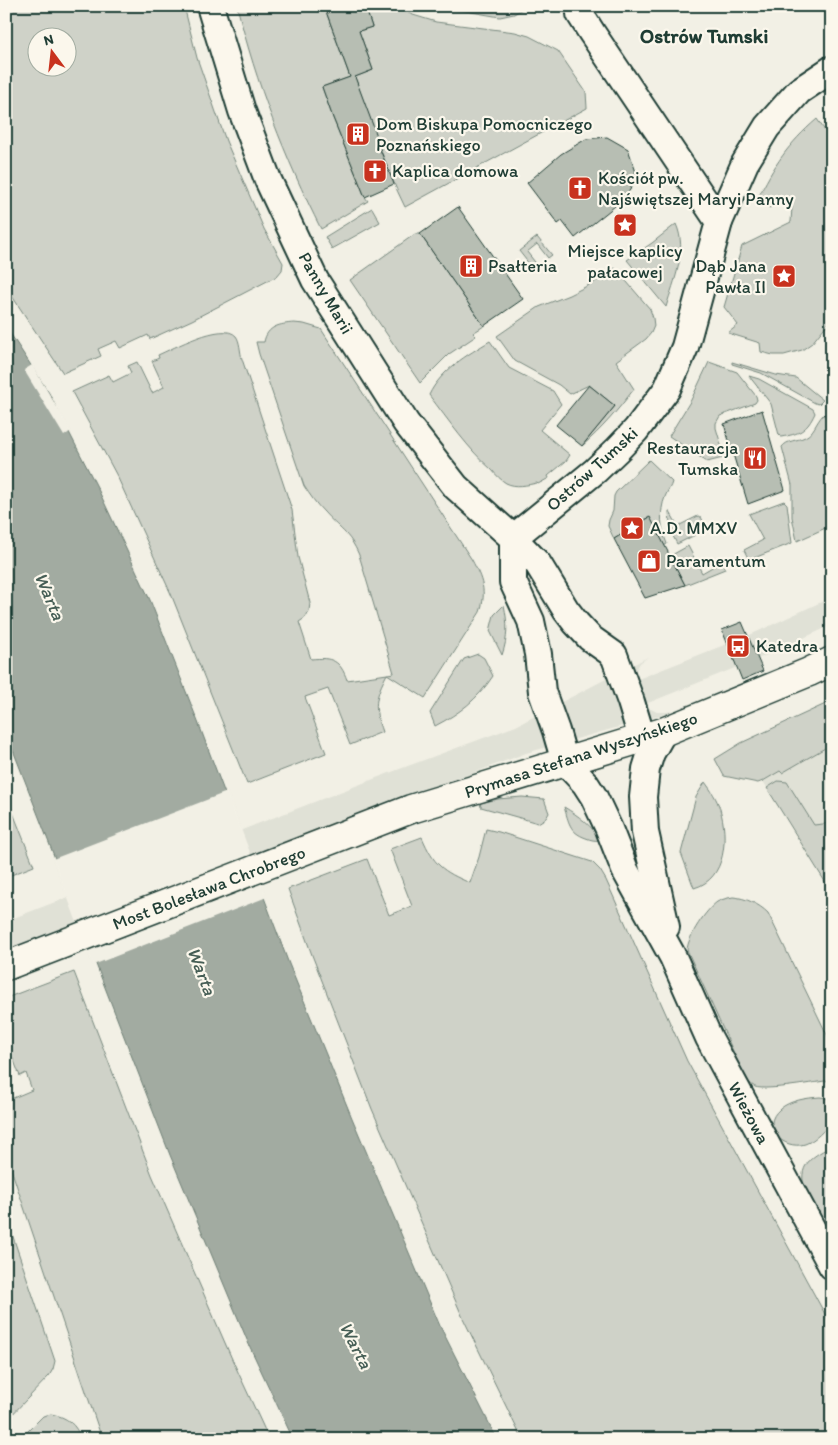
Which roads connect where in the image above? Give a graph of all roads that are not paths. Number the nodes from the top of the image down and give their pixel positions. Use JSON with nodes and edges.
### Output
{"nodes":[{"id":1,"x":210,"y":6,"type":"edge"},
{"id":2,"x":580,"y":6,"type":"edge"},
{"id":3,"x":832,"y":69,"type":"edge"},
{"id":4,"x":719,"y":222,"type":"junction"},
{"id":5,"x":512,"y":538,"type":"junction"},
{"id":6,"x":832,"y":660,"type":"edge"},
{"id":7,"x":652,"y":735,"type":"junction"},
{"id":8,"x":565,"y":762,"type":"junction"},
{"id":9,"x":411,"y":809,"type":"joint"},
{"id":10,"x":673,"y":957,"type":"junction"},
{"id":11,"x":6,"y":966,"type":"edge"},
{"id":12,"x":832,"y":1266,"type":"edge"}],
"edges":[{"from":1,"to":5,"type":"street","name":"Panny Marii"},
{"from":2,"to":4,"type":"street"},
{"from":3,"to":4,"type":"street","name":"Ostrów Tumski"},
{"from":4,"to":5,"type":"street","name":"Ostrów Tumski"},
{"from":5,"to":7,"type":"street","name":"Panny Marii"},
{"from":5,"to":8,"type":"street"},
{"from":6,"to":7,"type":"street","name":"Prymasa Stefana Wyszyńskiego"},
{"from":7,"to":8,"type":"street","name":"Prymasa Stefana Wyszyńskiego"},
{"from":7,"to":10,"type":"street","name":"Wieżowa"},
{"from":8,"to":9,"type":"street","name":"Prymasa Stefana Wyszyńskiego"},
{"from":8,"to":10,"type":"street","name":"Wieżowa"},
{"from":9,"to":11,"type":"street","name":"Most Bolesława Chrobrego"},
{"from":10,"to":12,"type":"street","name":"Wieżowa"}]}
